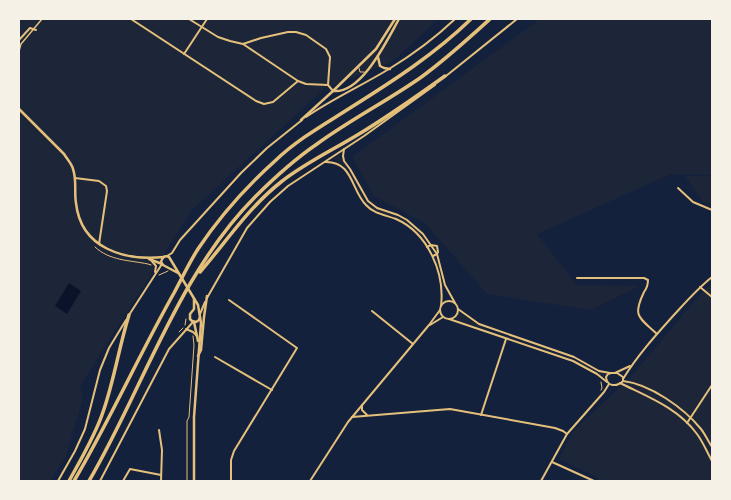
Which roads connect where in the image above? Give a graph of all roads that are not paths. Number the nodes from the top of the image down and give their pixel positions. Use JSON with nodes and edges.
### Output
{"nodes":[{"id":1,"x":42,"y":19,"type":"edge"},
{"id":2,"x":131,"y":19,"type":"edge"},
{"id":3,"x":189,"y":19,"type":"edge"},
{"id":4,"x":207,"y":19,"type":"edge"},
{"id":5,"x":393,"y":19,"type":"edge"},
{"id":6,"x":399,"y":19,"type":"edge"},
{"id":7,"x":455,"y":19,"type":"edge"},
{"id":8,"x":471,"y":19,"type":"edge"},
{"id":9,"x":490,"y":19,"type":"edge"},
{"id":10,"x":517,"y":19,"type":"edge"},
{"id":11,"x":201,"y":27,"type":"junction"},
{"id":12,"x":33,"y":29,"type":"junction"},
{"id":13,"x":36,"y":30,"type":"dead end"},
{"id":14,"x":19,"y":40,"type":"edge"},
{"id":15,"x":243,"y":44,"type":"junction"},
{"id":16,"x":19,"y":51,"type":"edge"},
{"id":17,"x":184,"y":54,"type":"junction"},
{"id":18,"x":378,"y":56,"type":"junction"},
{"id":19,"x":359,"y":65,"type":"junction"},
{"id":20,"x":390,"y":69,"type":"junction"},
{"id":21,"x":367,"y":72,"type":"junction"},
{"id":22,"x":445,"y":76,"type":"junction"},
{"id":23,"x":298,"y":81,"type":"junction"},
{"id":24,"x":328,"y":85,"type":"junction"},
{"id":25,"x":333,"y":91,"type":"junction"},
{"id":26,"x":19,"y":109,"type":"edge"},
{"id":27,"x":301,"y":120,"type":"junction"},
{"id":28,"x":344,"y":149,"type":"junction"},
{"id":29,"x":324,"y":162,"type":"junction"},
{"id":30,"x":75,"y":178,"type":"junction"},
{"id":31,"x":678,"y":188,"type":"dead end"},
{"id":32,"x":712,"y":210,"type":"edge"},
{"id":33,"x":99,"y":244,"type":"junction"},
{"id":34,"x":431,"y":245,"type":"junction"},
{"id":35,"x":427,"y":247,"type":"junction"},
{"id":36,"x":437,"y":254,"type":"junction"},
{"id":37,"x":165,"y":256,"type":"junction"},
{"id":38,"x":433,"y":256,"type":"junction"},
{"id":39,"x":149,"y":258,"type":"junction"},
{"id":40,"x":162,"y":264,"type":"junction"},
{"id":41,"x":178,"y":273,"type":"junction"},
{"id":42,"x":155,"y":277,"type":"junction"},
{"id":43,"x":712,"y":277,"type":"edge"},
{"id":44,"x":194,"y":278,"type":"junction"},
{"id":45,"x":578,"y":278,"type":"dead end"},
{"id":46,"x":700,"y":287,"type":"junction"},
{"id":47,"x":207,"y":296,"type":"junction"},
{"id":48,"x":712,"y":297,"type":"edge"},
{"id":49,"x":194,"y":299,"type":"junction"},
{"id":50,"x":229,"y":300,"type":"dead end"},
{"id":51,"x":455,"y":303,"type":"junction"},
{"id":52,"x":441,"y":306,"type":"junction"},
{"id":53,"x":458,"y":309,"type":"junction"},
{"id":54,"x":440,"y":310,"type":"junction"},
{"id":55,"x":372,"y":311,"type":"dead end"},
{"id":56,"x":193,"y":312,"type":"junction"},
{"id":57,"x":129,"y":315,"type":"junction"},
{"id":58,"x":200,"y":315,"type":"junction"},
{"id":59,"x":444,"y":317,"type":"junction"},
{"id":60,"x":449,"y":319,"type":"junction"},
{"id":61,"x":194,"y":322,"type":"junction"},
{"id":62,"x":429,"y":326,"type":"junction"},
{"id":63,"x":186,"y":329,"type":"junction"},
{"id":64,"x":657,"y":334,"type":"junction"},
{"id":65,"x":197,"y":336,"type":"junction"},
{"id":66,"x":506,"y":339,"type":"junction"},
{"id":67,"x":198,"y":343,"type":"junction"},
{"id":68,"x":413,"y":344,"type":"junction"},
{"id":69,"x":198,"y":356,"type":"junction"},
{"id":70,"x":215,"y":357,"type":"dead end"},
{"id":71,"x":631,"y":365,"type":"junction"},
{"id":72,"x":615,"y":373,"type":"junction"},
{"id":73,"x":610,"y":374,"type":"junction"},
{"id":74,"x":623,"y":380,"type":"junction"},
{"id":75,"x":608,"y":383,"type":"junction"},
{"id":76,"x":620,"y":383,"type":"junction"},
{"id":77,"x":712,"y":385,"type":"edge"},
{"id":78,"x":272,"y":390,"type":"junction"},
{"id":79,"x":363,"y":404,"type":"junction"},
{"id":80,"x":368,"y":415,"type":"junction"},
{"id":81,"x":481,"y":416,"type":"junction"},
{"id":82,"x":352,"y":417,"type":"junction"},
{"id":83,"x":691,"y":419,"type":"junction"},
{"id":84,"x":687,"y":423,"type":"junction"},
{"id":85,"x":159,"y":430,"type":"dead end"},
{"id":86,"x":567,"y":434,"type":"junction"},
{"id":87,"x":712,"y":447,"type":"edge"},
{"id":88,"x":712,"y":461,"type":"edge"},
{"id":89,"x":552,"y":462,"type":"junction"},
{"id":90,"x":161,"y":475,"type":"junction"},
{"id":91,"x":58,"y":481,"type":"edge"},
{"id":92,"x":69,"y":481,"type":"edge"},
{"id":93,"x":74,"y":481,"type":"edge"},
{"id":94,"x":89,"y":481,"type":"edge"},
{"id":95,"x":100,"y":481,"type":"edge"},
{"id":96,"x":123,"y":481,"type":"edge"},
{"id":97,"x":161,"y":481,"type":"edge"},
{"id":98,"x":194,"y":481,"type":"edge"},
{"id":99,"x":231,"y":481,"type":"edge"},
{"id":100,"x":310,"y":481,"type":"edge"},
{"id":101,"x":541,"y":481,"type":"edge"},
{"id":102,"x":593,"y":481,"type":"edge"}],
"edges":[{"from":1,"to":12,"type":"street"},
{"from":2,"to":17,"type":"street"},
{"from":3,"to":11,"type":"street"},
{"from":4,"to":11,"type":"street"},
{"from":5,"to":19,"type":"street"},
{"from":6,"to":18,"type":"street"},
{"from":7,"to":20,"type":"street"},
{"from":8,"to":93,"type":"highway"},
{"from":9,"to":44,"type":"highway"},
{"from":10,"to":22,"type":"street"},
{"from":11,"to":15,"type":"street"},
{"from":11,"to":17,"type":"street"},
{"from":12,"to":13,"type":"street"},
{"from":12,"to":14,"type":"street"},
{"from":12,"to":16,"type":"street"},
{"from":15,"to":23,"type":"street"},
{"from":15,"to":24,"type":"street"},
{"from":17,"to":23,"type":"street"},
{"from":18,"to":20,"type":"street"},
{"from":18,"to":21,"type":"street"},
{"from":19,"to":21,"type":"lane"},
{"from":19,"to":25,"type":"street"},
{"from":20,"to":27,"type":"street"},
{"from":21,"to":25,"type":"street"},
{"from":22,"to":28,"type":"street"},
{"from":22,"to":44,"type":"highway"},
{"from":23,"to":24,"type":"street"},
{"from":24,"to":25,"type":"street"},
{"from":25,"to":27,"type":"street"},
{"from":26,"to":30,"type":"street"},
{"from":27,"to":37,"type":"street"},
{"from":28,"to":29,"type":"street"},
{"from":28,"to":34,"type":"street"},
{"from":29,"to":35,"type":"street"},
{"from":29,"to":47,"type":"street"},
{"from":30,"to":33,"type":"street"},
{"from":30,"to":33,"type":"street"},
{"from":31,"to":32,"type":"street"},
{"from":33,"to":39,"type":"street"},
{"from":34,"to":35,"type":"street"},
{"from":34,"to":36,"type":"street"},
{"from":35,"to":38,"type":"street"},
{"from":36,"to":38,"type":"street"},
{"from":36,"to":51,"type":"street"},
{"from":37,"to":39,"type":"street"},
{"from":37,"to":40,"type":"street"},
{"from":37,"to":41,"type":"street"},
{"from":38,"to":52,"type":"street"},
{"from":39,"to":40,"type":"street"},
{"from":39,"to":42,"type":"street"},
{"from":40,"to":41,"type":"street"},
{"from":40,"to":42,"type":"street"},
{"from":41,"to":49,"type":"street"},
{"from":42,"to":57,"type":"street"},
{"from":43,"to":46,"type":"street"},
{"from":44,"to":94,"type":"highway"},
{"from":45,"to":64,"type":"street"},
{"from":46,"to":48,"type":"street"},
{"from":46,"to":64,"type":"street"},
{"from":47,"to":58,"type":"street"},
{"from":47,"to":69,"type":"street"},
{"from":49,"to":56,"type":"street"},
{"from":49,"to":58,"type":"street"},
{"from":50,"to":78,"type":"street"},
{"from":51,"to":52,"type":"street"},
{"from":51,"to":53,"type":"street"},
{"from":52,"to":54,"type":"street"},
{"from":53,"to":60,"type":"street"},
{"from":53,"to":73,"type":"street"},
{"from":54,"to":59,"type":"street"},
{"from":54,"to":62,"type":"street"},
{"from":55,"to":68,"type":"street"},
{"from":56,"to":58,"type":"street"},
{"from":56,"to":61,"type":"street"},
{"from":57,"to":91,"type":"street"},
{"from":57,"to":92,"type":"highway"},
{"from":58,"to":61,"type":"street"},
{"from":58,"to":67,"type":"street"},
{"from":59,"to":60,"type":"street"},
{"from":59,"to":62,"type":"street"},
{"from":60,"to":66,"type":"street"},
{"from":61,"to":63,"type":"street"},
{"from":61,"to":65,"type":"street"},
{"from":62,"to":68,"type":"street"},
{"from":63,"to":65,"type":"street"},
{"from":63,"to":95,"type":"street"},
{"from":64,"to":71,"type":"street"},
{"from":65,"to":67,"type":"street"},
{"from":66,"to":75,"type":"street"},
{"from":66,"to":81,"type":"street"},
{"from":67,"to":69,"type":"street"},
{"from":68,"to":79,"type":"street"},
{"from":69,"to":98,"type":"street"},
{"from":70,"to":78,"type":"street"},
{"from":71,"to":72,"type":"street"},
{"from":71,"to":74,"type":"street"},
{"from":72,"to":73,"type":"street"},
{"from":72,"to":74,"type":"street"},
{"from":73,"to":75,"type":"street"},
{"from":74,"to":76,"type":"street"},
{"from":74,"to":83,"type":"street"},
{"from":75,"to":76,"type":"street"},
{"from":75,"to":86,"type":"street"},
{"from":76,"to":84,"type":"street"},
{"from":77,"to":83,"type":"street"},
{"from":78,"to":99,"type":"street"},
{"from":79,"to":80,"type":"street"},
{"from":79,"to":82,"type":"street"},
{"from":80,"to":81,"type":"street"},
{"from":80,"to":82,"type":"street"},
{"from":81,"to":86,"type":"street"},
{"from":82,"to":100,"type":"street"},
{"from":83,"to":84,"type":"street"},
{"from":83,"to":87,"type":"street"},
{"from":84,"to":88,"type":"street"},
{"from":85,"to":90,"type":"street"},
{"from":86,"to":89,"type":"street"},
{"from":89,"to":101,"type":"street"},
{"from":89,"to":102,"type":"street"},
{"from":90,"to":96,"type":"street"},
{"from":90,"to":97,"type":"street"}]}
